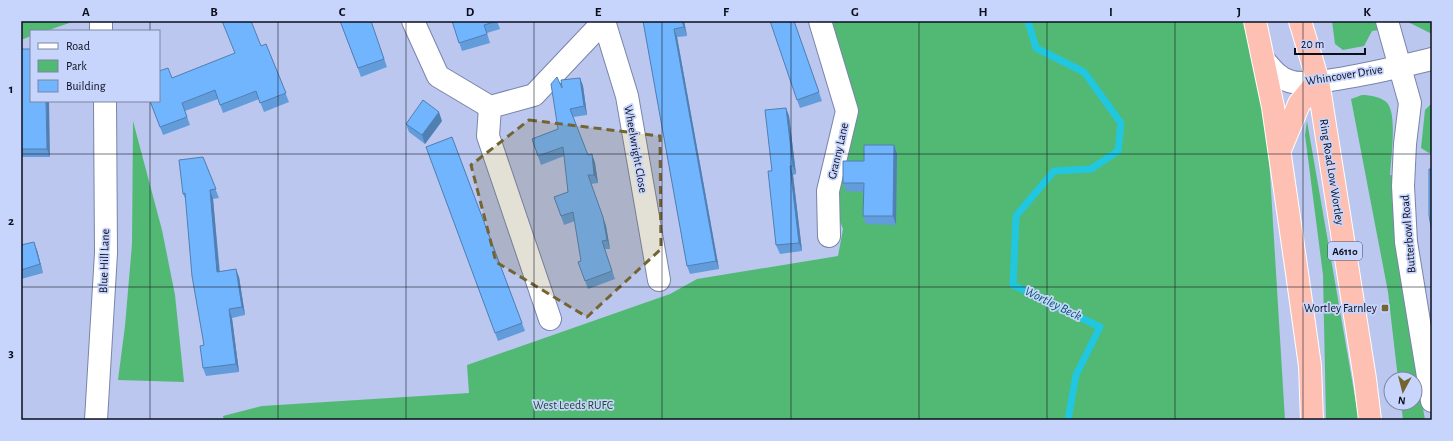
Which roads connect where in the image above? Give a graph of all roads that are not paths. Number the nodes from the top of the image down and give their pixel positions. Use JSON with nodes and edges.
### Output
{"nodes":[{"id":1,"x":413,"y":21,"type":"edge"},
{"id":2,"x":604,"y":21,"type":"edge"},
{"id":3,"x":820,"y":21,"type":"edge"},
{"id":4,"x":1255,"y":21,"type":"edge"},
{"id":5,"x":1300,"y":21,"type":"edge"},
{"id":6,"x":1387,"y":21,"type":"edge"},
{"id":7,"x":1432,"y":59,"type":"edge"},
{"id":8,"x":1264,"y":60,"type":"junction"},
{"id":9,"x":1401,"y":66,"type":"junction"},
{"id":10,"x":1318,"y":82,"type":"junction"},
{"id":11,"x":105,"y":102,"type":"edge"},
{"id":12,"x":490,"y":107,"type":"junction"},
{"id":13,"x":1279,"y":151,"type":"junction"},
{"id":14,"x":829,"y":236,"type":"dead end"},
{"id":15,"x":659,"y":280,"type":"dead end"},
{"id":16,"x":550,"y":319,"type":"dead end"},
{"id":17,"x":1432,"y":401,"type":"edge"},
{"id":18,"x":96,"y":420,"type":"edge"},
{"id":19,"x":1312,"y":420,"type":"edge"},
{"id":20,"x":1370,"y":420,"type":"edge"}],
"edges":[{"from":1,"to":12,"type":"street"},
{"from":2,"to":12,"type":"street"},
{"from":2,"to":15,"type":"street","name":"Wheelwright Close"},
{"from":3,"to":14,"type":"street","name":"Granny Lane"},
{"from":4,"to":8,"type":"highway"},
{"from":5,"to":10,"type":"highway","name":"Ring Road Low Wortley","number":"A6110"},
{"from":6,"to":9,"type":"street","name":"Butterbowl Road"},
{"from":7,"to":9,"type":"street","name":"Whincover Drive"},
{"from":8,"to":10,"type":"street","name":"Whincover Drive"},
{"from":8,"to":13,"type":"highway"},
{"from":9,"to":10,"type":"street","name":"Whincover Drive"},
{"from":9,"to":17,"type":"street","name":"Butterbowl Road"},
{"from":10,"to":13,"type":"highway"},
{"from":10,"to":20,"type":"highway","name":"Ring Road Low Wortley","number":"A6110"},
{"from":11,"to":18,"type":"street","name":"Blue Hill Lane"},
{"from":12,"to":16,"type":"street"},
{"from":13,"to":19,"type":"highway"}]}
